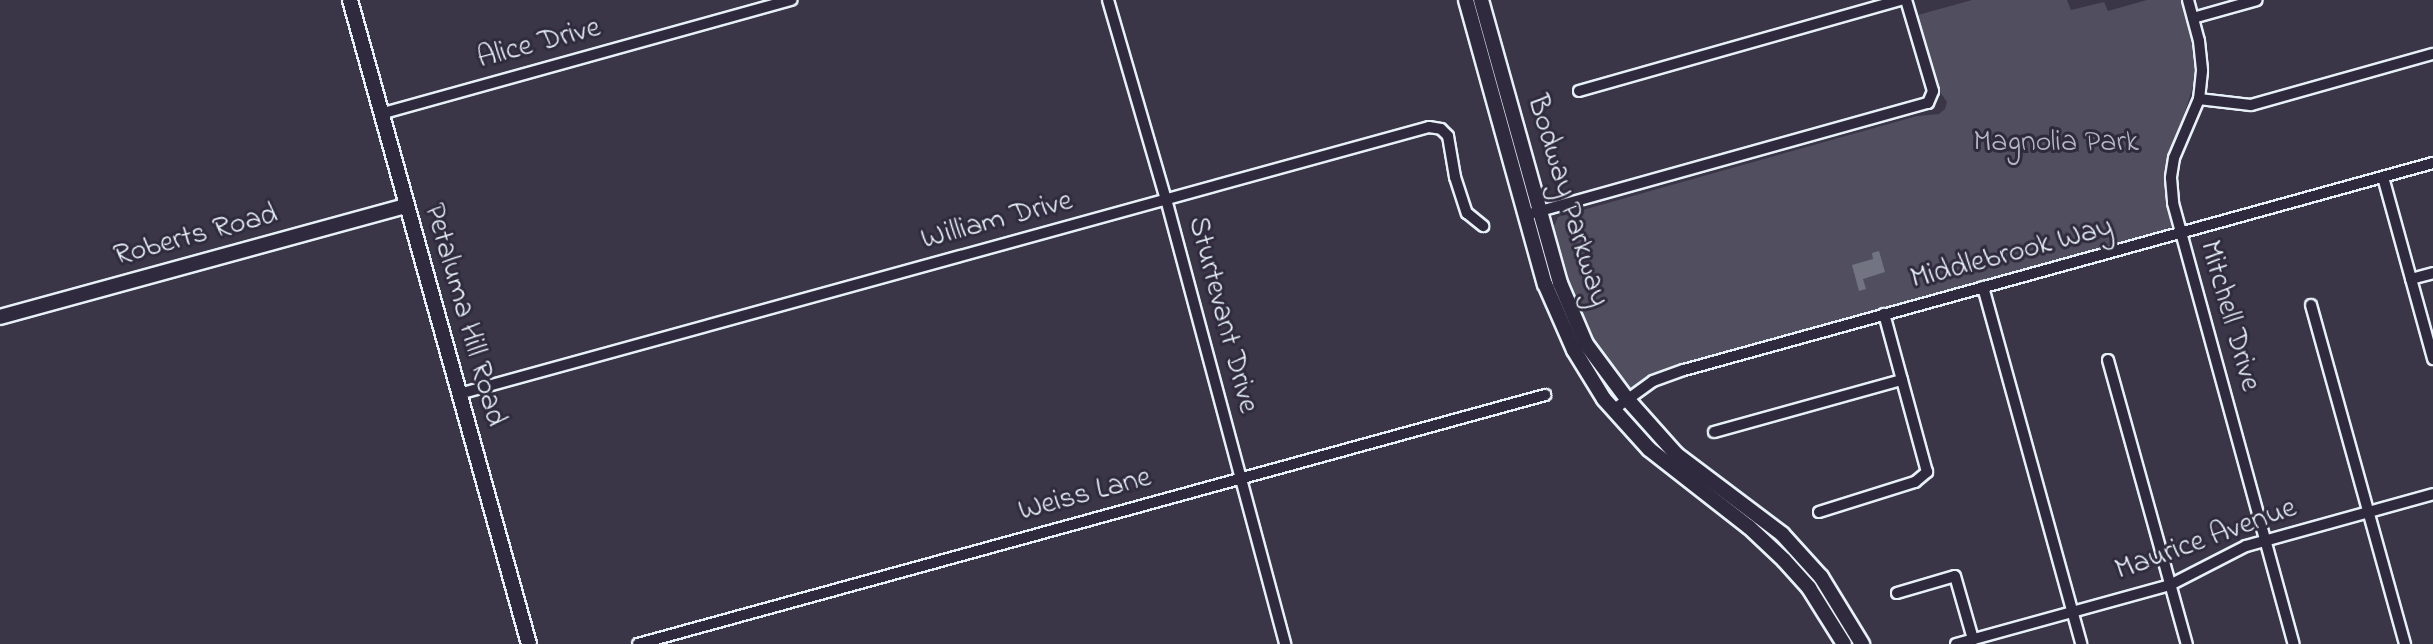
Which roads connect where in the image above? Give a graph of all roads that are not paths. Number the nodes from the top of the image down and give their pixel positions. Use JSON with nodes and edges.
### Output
{"nodes":[{"id":1,"x":350,"y":0,"type":"edge"},
{"id":2,"x":791,"y":0,"type":"edge"},
{"id":3,"x":1108,"y":0,"type":"edge"},
{"id":4,"x":1466,"y":0,"type":"edge"},
{"id":5,"x":1480,"y":0,"type":"edge"},
{"id":6,"x":1900,"y":0,"type":"edge"},
{"id":7,"x":1906,"y":0,"type":"edge"},
{"id":8,"x":2188,"y":0,"type":"edge"},
{"id":9,"x":2257,"y":0,"type":"edge"},
{"id":10,"x":2193,"y":18,"type":"junction"},
{"id":11,"x":2433,"y":54,"type":"edge"},
{"id":12,"x":1579,"y":91,"type":"dead end"},
{"id":13,"x":2199,"y":99,"type":"junction"},
{"id":14,"x":380,"y":114,"type":"junction"},
{"id":15,"x":2433,"y":163,"type":"edge"},
{"id":16,"x":2383,"y":177,"type":"junction"},
{"id":17,"x":1166,"y":200,"type":"junction"},
{"id":18,"x":405,"y":206,"type":"junction"},
{"id":19,"x":1532,"y":213,"type":"junction"},
{"id":20,"x":1483,"y":226,"type":"dead end"},
{"id":21,"x":2180,"y":233,"type":"junction"},
{"id":22,"x":2433,"y":273,"type":"edge"},
{"id":23,"x":2411,"y":279,"type":"junction"},
{"id":24,"x":1983,"y":287,"type":"junction"},
{"id":25,"x":2311,"y":305,"type":"dead end"},
{"id":26,"x":1884,"y":314,"type":"junction"},
{"id":27,"x":0,"y":317,"type":"edge"},
{"id":28,"x":2433,"y":359,"type":"edge"},
{"id":29,"x":2108,"y":360,"type":"dead end"},
{"id":30,"x":1902,"y":380,"type":"junction"},
{"id":31,"x":459,"y":394,"type":"junction"},
{"id":32,"x":1545,"y":395,"type":"dead end"},
{"id":33,"x":1627,"y":398,"type":"junction"},
{"id":34,"x":1613,"y":410,"type":"junction"},
{"id":35,"x":1714,"y":432,"type":"dead end"},
{"id":36,"x":1239,"y":478,"type":"junction"},
{"id":37,"x":2433,"y":494,"type":"edge"},
{"id":38,"x":1819,"y":512,"type":"dead end"},
{"id":39,"x":2368,"y":512,"type":"junction"},
{"id":40,"x":2266,"y":540,"type":"junction"},
{"id":41,"x":2170,"y":585,"type":"junction"},
{"id":42,"x":1897,"y":593,"type":"dead end"},
{"id":43,"x":2072,"y":612,"type":"junction"},
{"id":44,"x":1973,"y":639,"type":"junction"},
{"id":45,"x":529,"y":644,"type":"edge"},
{"id":46,"x":638,"y":644,"type":"edge"},
{"id":47,"x":1285,"y":644,"type":"edge"},
{"id":48,"x":1844,"y":644,"type":"edge"},
{"id":49,"x":1862,"y":644,"type":"edge"},
{"id":50,"x":1956,"y":644,"type":"edge"},
{"id":51,"x":2081,"y":644,"type":"edge"},
{"id":52,"x":2187,"y":644,"type":"edge"},
{"id":53,"x":2294,"y":644,"type":"edge"},
{"id":54,"x":2405,"y":644,"type":"edge"}],
"edges":[{"from":1,"to":14,"type":"street","name":"Petaluma Hill Road"},
{"from":2,"to":14,"type":"street","name":"Alice Drive"},
{"from":3,"to":17,"type":"street","name":"Sturtevant Drive"},
{"from":4,"to":19,"type":"street","name":"Bodway Parkway"},
{"from":5,"to":19,"type":"street","name":"Bodway Parkway"},
{"from":6,"to":12,"type":"street"},
{"from":7,"to":19,"type":"street"},
{"from":8,"to":10,"type":"street","name":"Mitchell Drive"},
{"from":9,"to":10,"type":"street"},
{"from":10,"to":13,"type":"street","name":"Mitchell Drive"},
{"from":11,"to":13,"type":"street"},
{"from":13,"to":21,"type":"street","name":"Mitchell Drive"},
{"from":14,"to":18,"type":"street","name":"Petaluma Hill Road"},
{"from":15,"to":16,"type":"street","name":"Middlebrook Way"},
{"from":16,"to":21,"type":"street","name":"Middlebrook Way"},
{"from":16,"to":23,"type":"street"},
{"from":17,"to":20,"type":"street","name":"William Drive"},
{"from":17,"to":31,"type":"street","name":"William Drive"},
{"from":17,"to":36,"type":"street","name":"Sturtevant Drive"},
{"from":18,"to":27,"type":"street","name":"Roberts Road"},
{"from":18,"to":31,"type":"street","name":"Petaluma Hill Road"},
{"from":19,"to":33,"type":"street","name":"Bodway Parkway"},
{"from":19,"to":34,"type":"street","name":"Bodway Parkway"},
{"from":21,"to":24,"type":"street","name":"Middlebrook Way"},
{"from":21,"to":40,"type":"street","name":"Mitchell Drive"},
{"from":22,"to":23,"type":"street"},
{"from":23,"to":28,"type":"street"},
{"from":24,"to":26,"type":"street","name":"Middlebrook Way"},
{"from":24,"to":43,"type":"street"},
{"from":25,"to":39,"type":"street"},
{"from":26,"to":30,"type":"street"},
{"from":26,"to":33,"type":"street","name":"Middlebrook Way"},
{"from":29,"to":41,"type":"street"},
{"from":30,"to":35,"type":"street"},
{"from":30,"to":38,"type":"street"},
{"from":31,"to":45,"type":"street","name":"Petaluma Hill Road"},
{"from":32,"to":36,"type":"street","name":"Weiss Lane"},
{"from":33,"to":34,"type":"street","name":"Middlebrook Way"},
{"from":33,"to":49,"type":"street","name":"Bodway Parkway"},
{"from":34,"to":48,"type":"street","name":"Bodway Parkway"},
{"from":36,"to":46,"type":"street","name":"Weiss Lane"},
{"from":36,"to":47,"type":"street","name":"Sturtevant Drive"},
{"from":37,"to":39,"type":"street","name":"Maurice Avenue"},
{"from":39,"to":40,"type":"street","name":"Maurice Avenue"},
{"from":39,"to":54,"type":"street"},
{"from":40,"to":41,"type":"street","name":"Maurice Avenue"},
{"from":40,"to":53,"type":"street","name":"Mitchell Drive"},
{"from":41,"to":43,"type":"street","name":"Maurice Avenue"},
{"from":41,"to":52,"type":"street"},
{"from":42,"to":44,"type":"street"},
{"from":43,"to":44,"type":"street","name":"Maurice Avenue"},
{"from":43,"to":51,"type":"street"},
{"from":44,"to":50,"type":"street","name":"Maurice Avenue"}]}
